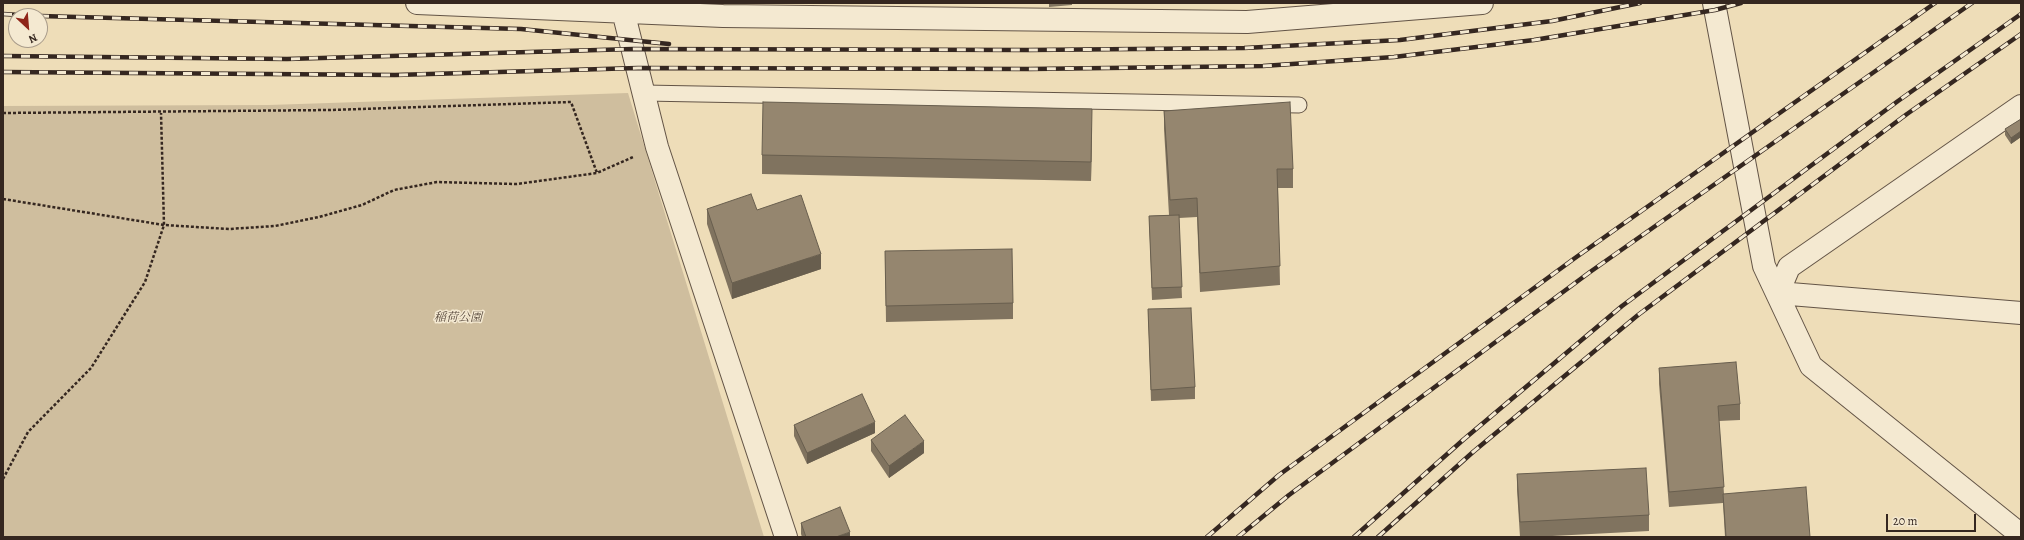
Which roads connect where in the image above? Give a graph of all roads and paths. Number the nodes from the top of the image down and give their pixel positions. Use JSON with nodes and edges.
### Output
{"nodes":[{"id":1,"x":417,"y":3,"type":"edge"},
{"id":2,"x":1482,"y":3,"type":"edge"},
{"id":3,"x":1714,"y":3,"type":"edge"},
{"id":4,"x":623,"y":7,"type":"edge"},
{"id":5,"x":1153,"y":11,"type":"edge"},
{"id":6,"x":644,"y":93,"type":"junction"},
{"id":7,"x":1298,"y":105,"type":"dead end"},
{"id":8,"x":2021,"y":106,"type":"edge"},
{"id":9,"x":3,"y":113,"type":"edge"},
{"id":10,"x":161,"y":113,"type":"junction"},
{"id":11,"x":657,"y":147,"type":"junction"},
{"id":12,"x":597,"y":173,"type":"junction"},
{"id":13,"x":3,"y":199,"type":"edge"},
{"id":14,"x":164,"y":225,"type":"junction"},
{"id":15,"x":1778,"y":293,"type":"junction"},
{"id":16,"x":2021,"y":313,"type":"edge"},
{"id":17,"x":3,"y":479,"type":"edge"},
{"id":18,"x":2021,"y":535,"type":"edge"},
{"id":19,"x":786,"y":537,"type":"edge"}],
"edges":[{"from":1,"to":4,"type":"street"},
{"from":2,"to":5,"type":"street"},
{"from":3,"to":15,"type":"street"},
{"from":4,"to":5,"type":"street"},
{"from":4,"to":6,"type":"street"},
{"from":6,"to":7,"type":"lane"},
{"from":6,"to":11,"type":"street"},
{"from":8,"to":15,"type":"street"},
{"from":9,"to":10,"type":"path"},
{"from":10,"to":12,"type":"path"},
{"from":10,"to":14,"type":"path"},
{"from":11,"to":12,"type":"path"},
{"from":11,"to":19,"type":"street"},
{"from":12,"to":14,"type":"path"},
{"from":13,"to":14,"type":"path"},
{"from":14,"to":17,"type":"path"},
{"from":15,"to":16,"type":"street"},
{"from":15,"to":18,"type":"street"}]}
